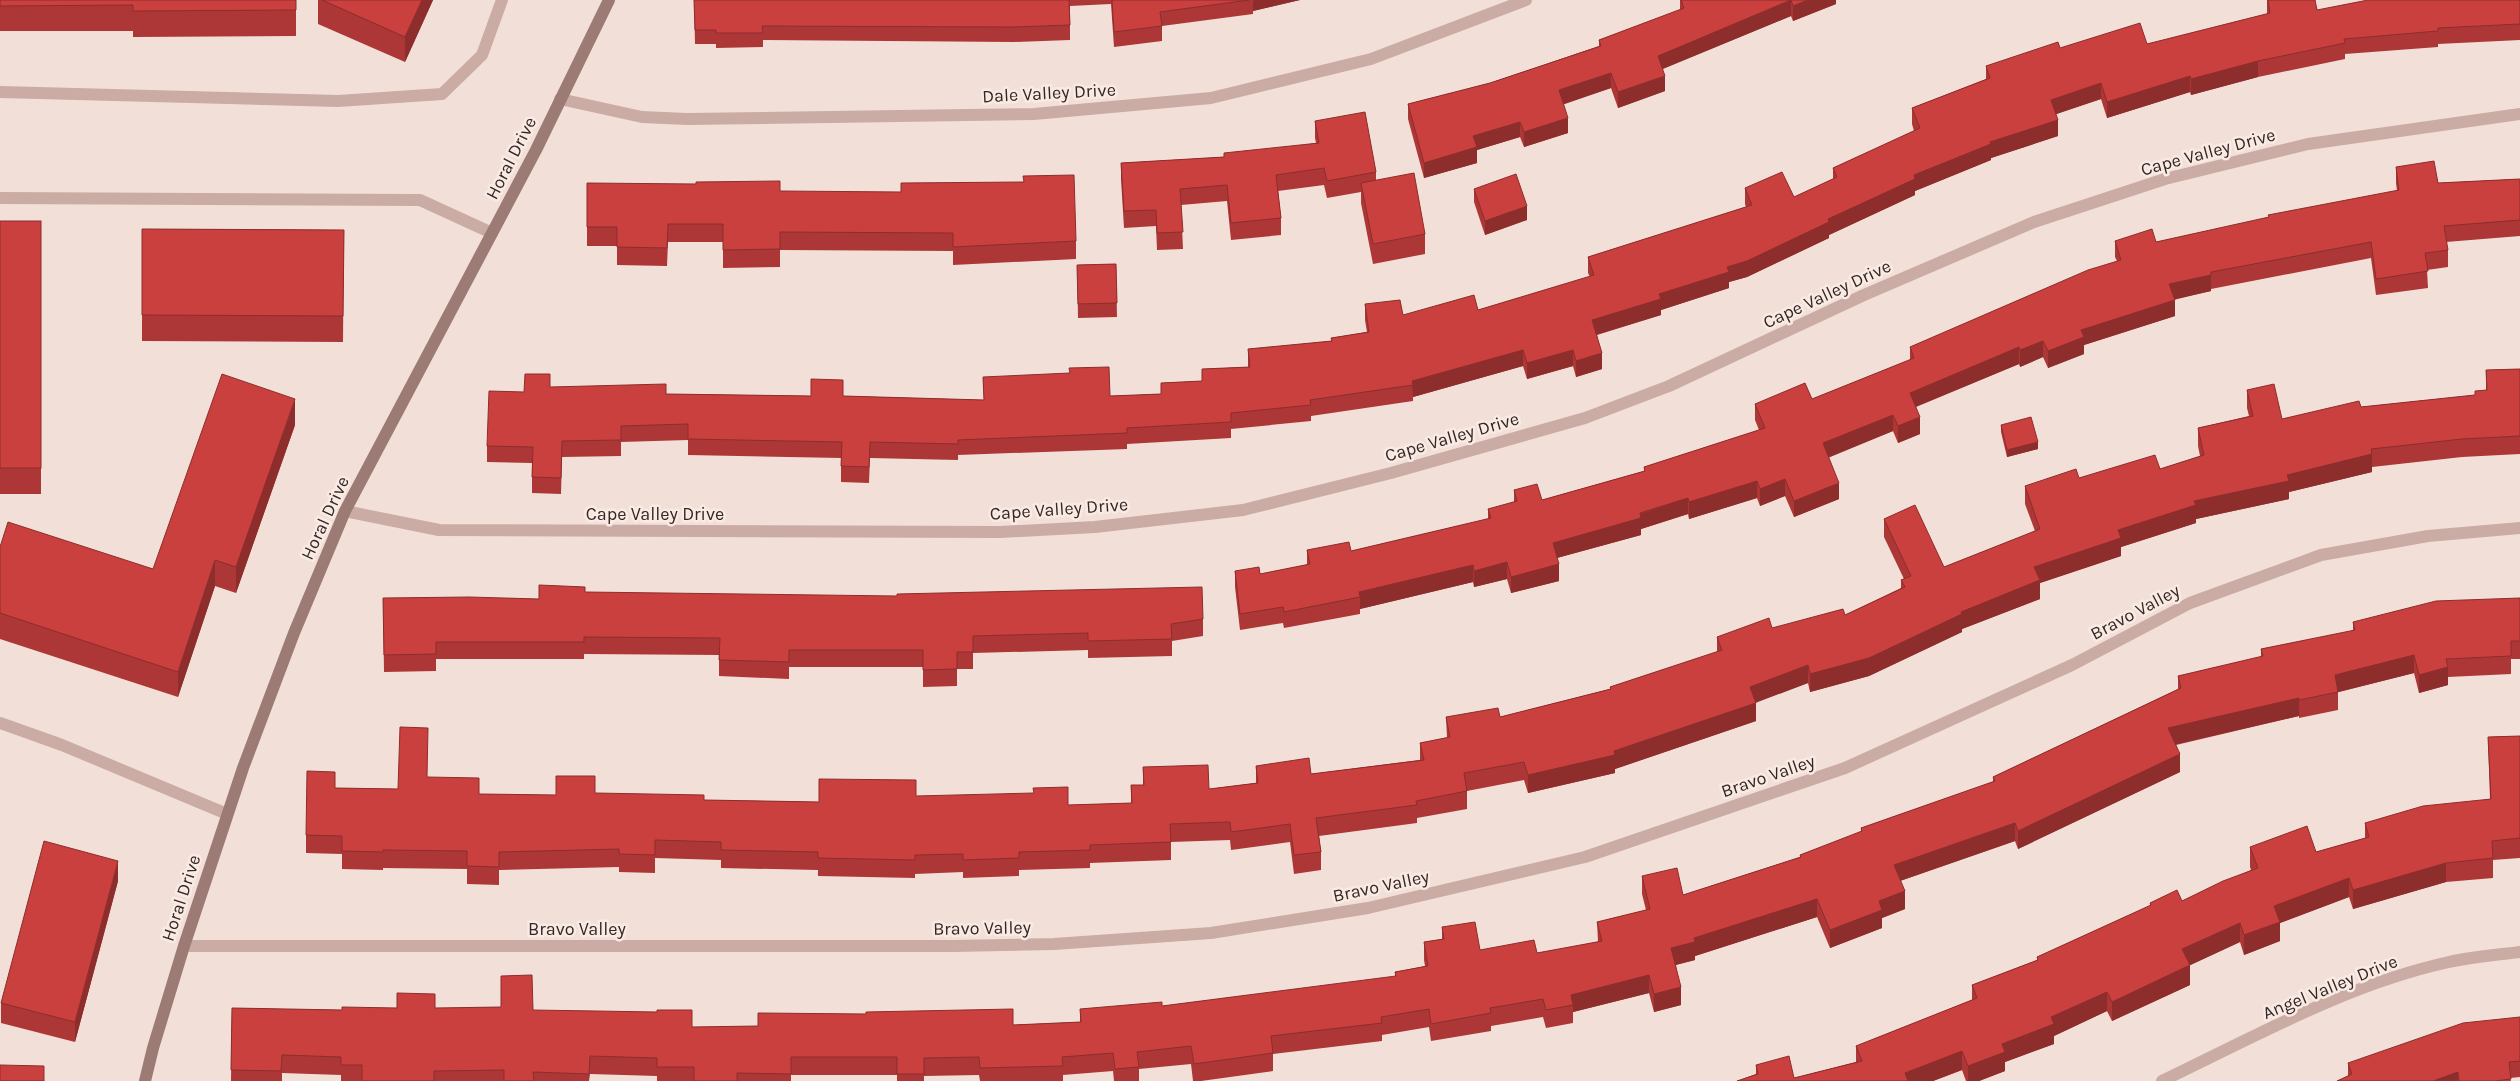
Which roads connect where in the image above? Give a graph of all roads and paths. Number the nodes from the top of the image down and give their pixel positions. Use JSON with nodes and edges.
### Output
{"nodes":[{"id":1,"x":502,"y":0,"type":"edge"},
{"id":2,"x":608,"y":0,"type":"edge"},
{"id":3,"x":1526,"y":0,"type":"edge"},
{"id":4,"x":0,"y":92,"type":"edge"},
{"id":5,"x":560,"y":99,"type":"junction"},
{"id":6,"x":2520,"y":114,"type":"edge"},
{"id":7,"x":0,"y":198,"type":"edge"},
{"id":8,"x":492,"y":233,"type":"junction"},
{"id":9,"x":345,"y":511,"type":"junction"},
{"id":10,"x":2520,"y":528,"type":"edge"},
{"id":11,"x":0,"y":723,"type":"edge"},
{"id":12,"x":227,"y":814,"type":"junction"},
{"id":13,"x":184,"y":946,"type":"junction"},
{"id":14,"x":2520,"y":952,"type":"edge"},
{"id":15,"x":145,"y":1081,"type":"edge"},
{"id":16,"x":2162,"y":1081,"type":"edge"}],
"edges":[{"from":1,"to":4,"type":"street"},
{"from":2,"to":5,"type":"street","name":"Horal Drive"},
{"from":3,"to":5,"type":"street","name":"Dale Valley Drive"},
{"from":5,"to":8,"type":"street","name":"Horal Drive"},
{"from":6,"to":9,"type":"street","name":"Cape Valley Drive"},
{"from":7,"to":8,"type":"street"},
{"from":8,"to":9,"type":"street","name":"Horal Drive"},
{"from":9,"to":12,"type":"street","name":"Horal Drive"},
{"from":10,"to":13,"type":"street","name":"Bravo Valley"},
{"from":11,"to":12,"type":"street"},
{"from":12,"to":13,"type":"street","name":"Horal Drive"},
{"from":13,"to":15,"type":"street","name":"Horal Drive"},
{"from":14,"to":16,"type":"street","name":"Angel Valley Drive"}]}
